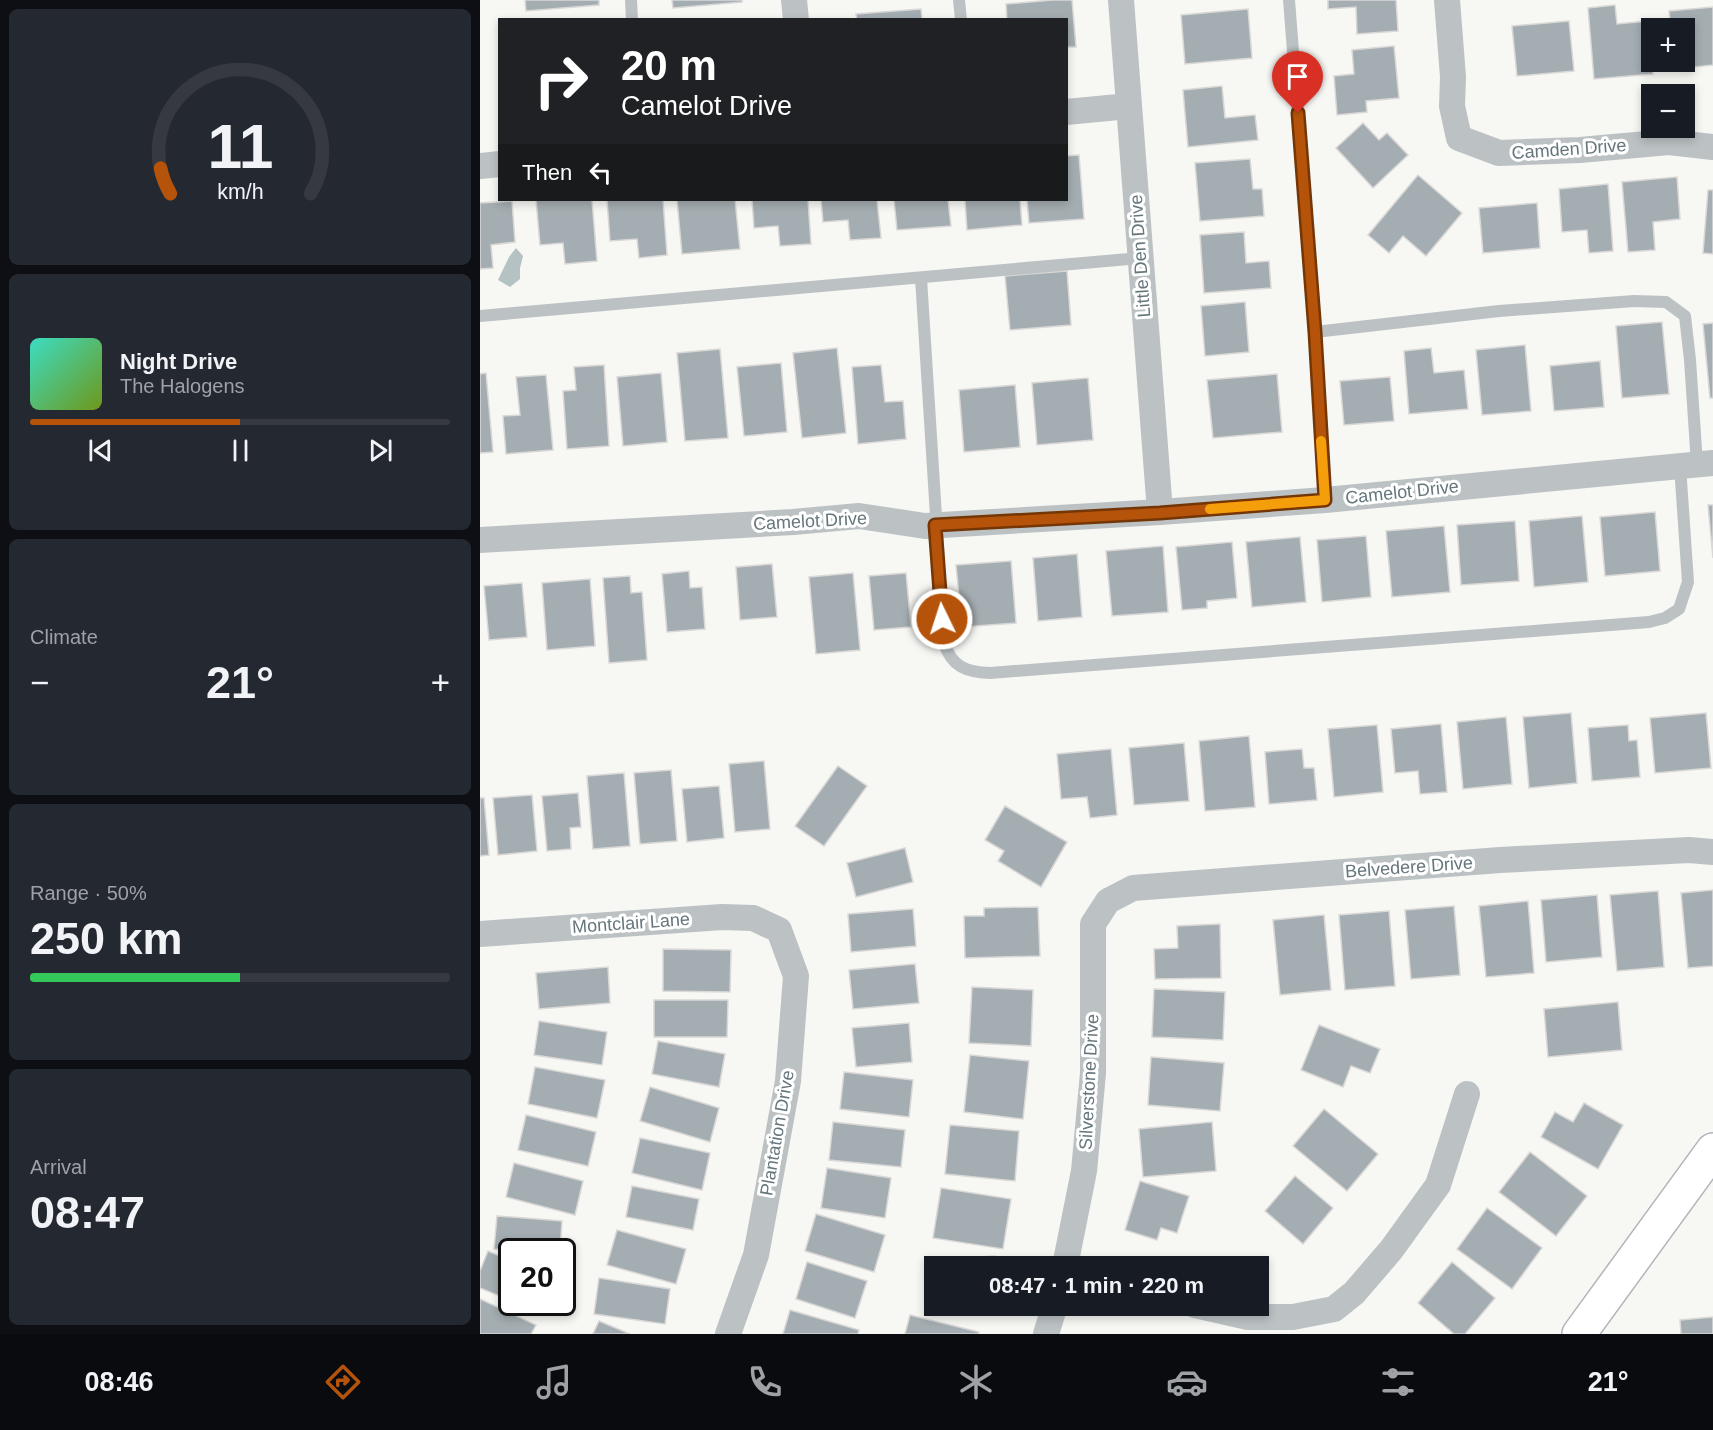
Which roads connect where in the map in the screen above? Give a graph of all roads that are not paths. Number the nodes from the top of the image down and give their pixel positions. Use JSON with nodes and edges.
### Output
{"nodes":[{"id":1,"x":631,"y":0,"type":"edge"},
{"id":2,"x":794,"y":0,"type":"edge"},
{"id":3,"x":959,"y":0,"type":"edge"},
{"id":4,"x":1120,"y":0,"type":"edge"},
{"id":5,"x":1289,"y":0,"type":"edge"},
{"id":6,"x":1446,"y":0,"type":"edge"},
{"id":7,"x":632,"y":18,"type":"edge"},
{"id":8,"x":796,"y":18,"type":"edge"},
{"id":9,"x":961,"y":18,"type":"edge"},
{"id":10,"x":1129,"y":106,"type":"junction"},
{"id":11,"x":1068,"y":112,"type":"edge"},
{"id":12,"x":1713,"y":147,"type":"edge"},
{"id":13,"x":480,"y":161,"type":"edge"},
{"id":14,"x":498,"y":164,"type":"edge"},
{"id":15,"x":480,"y":166,"type":"edge"},
{"id":16,"x":1140,"y":258,"type":"junction"},
{"id":17,"x":921,"y":278,"type":"junction"},
{"id":18,"x":480,"y":316,"type":"edge"},
{"id":19,"x":1315,"y":332,"type":"junction"},
{"id":20,"x":1697,"y":464,"type":"edge"},
{"id":21,"x":1325,"y":500,"type":"junction"},
{"id":22,"x":1160,"y":513,"type":"junction"},
{"id":23,"x":935,"y":525,"type":"junction"},
{"id":24,"x":480,"y":540,"type":"edge"},
{"id":25,"x":1713,"y":852,"type":"edge"},
{"id":26,"x":1108,"y":901,"type":"joint"},
{"id":27,"x":779,"y":930,"type":"joint"},
{"id":28,"x":480,"y":934,"type":"edge"},
{"id":29,"x":1467,"y":1094,"type":"dead end"},
{"id":30,"x":1713,"y":1150,"type":"edge"},
{"id":31,"x":1067,"y":1256,"type":"edge"},
{"id":32,"x":1052,"y":1316,"type":"edge"},
{"id":33,"x":1244,"y":1316,"type":"edge"},
{"id":34,"x":728,"y":1334,"type":"edge"},
{"id":35,"x":1046,"y":1334,"type":"edge"},
{"id":36,"x":1579,"y":1334,"type":"edge"}],
"edges":[{"from":1,"to":7,"type":"lane"},
{"from":2,"to":8,"type":"street"},
{"from":3,"to":9,"type":"lane"},
{"from":4,"to":10,"type":"street","name":"Little Den Drive"},
{"from":5,"to":19,"type":"lane"},
{"from":6,"to":12,"type":"street","name":"Camden Drive"},
{"from":10,"to":11,"type":"street"},
{"from":10,"to":16,"type":"street","name":"Little Den Drive"},
{"from":13,"to":15,"type":"street"},
{"from":14,"to":15,"type":"street"},
{"from":16,"to":17,"type":"lane"},
{"from":16,"to":22,"type":"street","name":"Little Den Drive"},
{"from":17,"to":18,"type":"lane"},
{"from":17,"to":23,"type":"lane"},
{"from":19,"to":20,"type":"lane"},
{"from":19,"to":21,"type":"lane"},
{"from":20,"to":21,"type":"street","name":"Camelot Drive"},
{"from":20,"to":23,"type":"lane"},
{"from":21,"to":22,"type":"street","name":"Camelot Drive"},
{"from":22,"to":23,"type":"street","name":"Camelot Drive"},
{"from":23,"to":24,"type":"street","name":"Camelot Drive"},
{"from":25,"to":26,"type":"street","name":"Belvedere Drive"},
{"from":26,"to":31,"type":"street","name":"Silverstone Drive"},
{"from":27,"to":28,"type":"street","name":"Montclair Lane"},
{"from":27,"to":34,"type":"street","name":"Plantation Drive"},
{"from":29,"to":33,"type":"street"},
{"from":30,"to":36,"type":"street"},
{"from":32,"to":35,"type":"street"}]}
